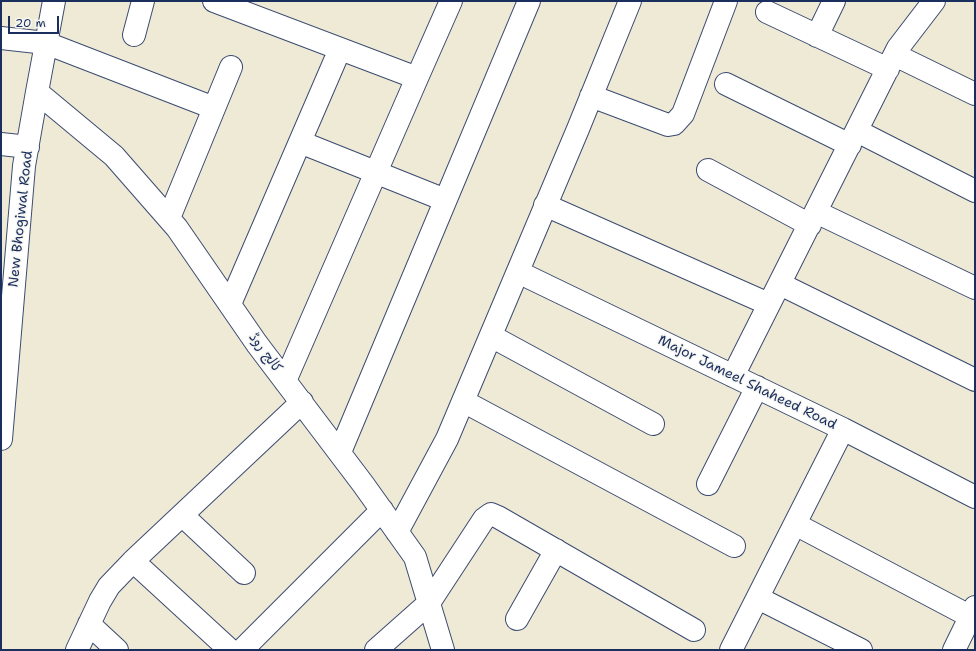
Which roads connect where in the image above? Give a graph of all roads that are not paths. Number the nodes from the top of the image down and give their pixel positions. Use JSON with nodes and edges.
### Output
{"nodes":[{"id":1,"x":54,"y":1,"type":"edge"},
{"id":2,"x":143,"y":1,"type":"edge"},
{"id":3,"x":451,"y":1,"type":"edge"},
{"id":4,"x":529,"y":1,"type":"edge"},
{"id":5,"x":630,"y":1,"type":"edge"},
{"id":6,"x":726,"y":1,"type":"edge"},
{"id":7,"x":834,"y":1,"type":"edge"},
{"id":8,"x":934,"y":1,"type":"edge"},
{"id":9,"x":220,"y":2,"type":"edge"},
{"id":10,"x":766,"y":12,"type":"dead end"},
{"id":11,"x":134,"y":35,"type":"dead end"},
{"id":12,"x":817,"y":36,"type":"junction"},
{"id":13,"x":1,"y":38,"type":"edge"},
{"id":14,"x":46,"y":43,"type":"junction"},
{"id":15,"x":340,"y":49,"type":"junction"},
{"id":16,"x":892,"y":62,"type":"junction"},
{"id":17,"x":231,"y":67,"type":"dead end"},
{"id":18,"x":417,"y":78,"type":"junction"},
{"id":19,"x":726,"y":84,"type":"dead end"},
{"id":20,"x":37,"y":92,"type":"junction"},
{"id":21,"x":975,"y":94,"type":"edge"},
{"id":22,"x":591,"y":96,"type":"junction"},
{"id":23,"x":214,"y":108,"type":"junction"},
{"id":24,"x":853,"y":138,"type":"junction"},
{"id":25,"x":300,"y":142,"type":"junction"},
{"id":26,"x":1,"y":144,"type":"edge"},
{"id":27,"x":28,"y":147,"type":"junction"},
{"id":28,"x":708,"y":170,"type":"dead end"},
{"id":29,"x":376,"y":172,"type":"junction"},
{"id":30,"x":975,"y":191,"type":"edge"},
{"id":31,"x":445,"y":200,"type":"junction"},
{"id":32,"x":545,"y":205,"type":"junction"},
{"id":33,"x":168,"y":218,"type":"junction"},
{"id":34,"x":813,"y":219,"type":"junction"},
{"id":35,"x":10,"y":224,"type":"edge"},
{"id":36,"x":518,"y":272,"type":"junction"},
{"id":37,"x":780,"y":284,"type":"junction"},
{"id":38,"x":975,"y":288,"type":"edge"},
{"id":39,"x":764,"y":302,"type":"dead end"},
{"id":40,"x":230,"y":304,"type":"junction"},
{"id":41,"x":491,"y":336,"type":"junction"},
{"id":42,"x":4,"y":362,"type":"edge"},
{"id":43,"x":734,"y":376,"type":"junction"},
{"id":44,"x":975,"y":380,"type":"edge"},
{"id":45,"x":286,"y":381,"type":"junction"},
{"id":46,"x":757,"y":387,"type":"junction"},
{"id":47,"x":463,"y":401,"type":"junction"},
{"id":48,"x":302,"y":402,"type":"junction"},
{"id":49,"x":652,"y":424,"type":"dead end"},
{"id":50,"x":843,"y":429,"type":"junction"},
{"id":51,"x":1,"y":439,"type":"edge"},
{"id":52,"x":340,"y":452,"type":"junction"},
{"id":53,"x":708,"y":484,"type":"dead end"},
{"id":54,"x":975,"y":497,"type":"edge"},
{"id":55,"x":382,"y":510,"type":"junction"},
{"id":56,"x":182,"y":514,"type":"junction"},
{"id":57,"x":795,"y":524,"type":"junction"},
{"id":58,"x":397,"y":532,"type":"junction"},
{"id":59,"x":734,"y":546,"type":"dead end"},
{"id":60,"x":556,"y":550,"type":"junction"},
{"id":61,"x":133,"y":561,"type":"junction"},
{"id":62,"x":244,"y":573,"type":"dead end"},
{"id":63,"x":758,"y":598,"type":"junction"},
{"id":64,"x":429,"y":604,"type":"junction"},
{"id":65,"x":974,"y":614,"type":"edge"},
{"id":66,"x":517,"y":619,"type":"dead end"},
{"id":67,"x":89,"y":624,"type":"junction"},
{"id":68,"x":694,"y":630,"type":"dead end"},
{"id":69,"x":78,"y":650,"type":"edge"},
{"id":70,"x":117,"y":650,"type":"edge"},
{"id":71,"x":230,"y":650,"type":"edge"},
{"id":72,"x":242,"y":650,"type":"edge"},
{"id":73,"x":376,"y":650,"type":"edge"},
{"id":74,"x":443,"y":650,"type":"edge"},
{"id":75,"x":731,"y":650,"type":"edge"},
{"id":76,"x":861,"y":650,"type":"edge"},
{"id":77,"x":954,"y":650,"type":"edge"}],
"edges":[{"from":1,"to":14,"type":"street","name":"New Bhogiwal Road"},
{"from":2,"to":11,"type":"street"},
{"from":3,"to":18,"type":"street"},
{"from":4,"to":31,"type":"street"},
{"from":5,"to":22,"type":"street"},
{"from":6,"to":22,"type":"street"},
{"from":7,"to":12,"type":"street"},
{"from":8,"to":16,"type":"street"},
{"from":9,"to":15,"type":"street"},
{"from":10,"to":12,"type":"street"},
{"from":12,"to":16,"type":"street"},
{"from":13,"to":14,"type":"street"},
{"from":14,"to":20,"type":"street","name":"New Bhogiwal Road"},
{"from":14,"to":23,"type":"street"},
{"from":15,"to":18,"type":"street"},
{"from":15,"to":25,"type":"street"},
{"from":16,"to":21,"type":"street"},
{"from":16,"to":24,"type":"street"},
{"from":17,"to":23,"type":"street"},
{"from":18,"to":29,"type":"street"},
{"from":19,"to":24,"type":"street"},
{"from":20,"to":27,"type":"street","name":"New Bhogiwal Road"},
{"from":20,"to":33,"type":"street","name":"کالج روڈ"},
{"from":22,"to":32,"type":"street"},
{"from":23,"to":33,"type":"street"},
{"from":24,"to":30,"type":"street"},
{"from":24,"to":34,"type":"street"},
{"from":25,"to":29,"type":"street"},
{"from":25,"to":40,"type":"street"},
{"from":26,"to":27,"type":"street"},
{"from":27,"to":35,"type":"street","name":"New Bhogiwal Road"},
{"from":28,"to":34,"type":"street"},
{"from":29,"to":31,"type":"street"},
{"from":29,"to":45,"type":"street"},
{"from":31,"to":52,"type":"street"},
{"from":32,"to":36,"type":"street"},
{"from":32,"to":39,"type":"street"},
{"from":33,"to":40,"type":"street","name":"کالج روڈ"},
{"from":34,"to":37,"type":"street"},
{"from":34,"to":38,"type":"street"},
{"from":35,"to":42,"type":"street","name":"New Bhogiwal Road"},
{"from":36,"to":41,"type":"street"},
{"from":36,"to":43,"type":"street","name":"Major Jameel Shaheed Road"},
{"from":37,"to":43,"type":"street"},
{"from":37,"to":44,"type":"street"},
{"from":40,"to":45,"type":"street","name":"کالج روڈ"},
{"from":41,"to":47,"type":"street"},
{"from":41,"to":49,"type":"street"},
{"from":42,"to":51,"type":"street","name":"New Bhogiwal Road"},
{"from":43,"to":46,"type":"street","name":"Major Jameel Shaheed Road"},
{"from":45,"to":48,"type":"street","name":"کالج روڈ"},
{"from":46,"to":50,"type":"street","name":"Major Jameel Shaheed Road"},
{"from":46,"to":53,"type":"street"},
{"from":47,"to":58,"type":"street"},
{"from":47,"to":59,"type":"street"},
{"from":48,"to":52,"type":"street","name":"کالج روڈ"},
{"from":48,"to":56,"type":"street"},
{"from":50,"to":54,"type":"street","name":"Major Jameel Shaheed Road"},
{"from":50,"to":57,"type":"street"},
{"from":52,"to":55,"type":"street","name":"کالج روڈ"},
{"from":55,"to":58,"type":"street","name":"کالج روڈ"},
{"from":55,"to":72,"type":"street"},
{"from":56,"to":61,"type":"street"},
{"from":56,"to":62,"type":"street"},
{"from":57,"to":63,"type":"street"},
{"from":57,"to":65,"type":"street"},
{"from":58,"to":64,"type":"street","name":"کالج روڈ"},
{"from":60,"to":64,"type":"street"},
{"from":60,"to":66,"type":"street"},
{"from":60,"to":68,"type":"street"},
{"from":61,"to":67,"type":"street"},
{"from":61,"to":71,"type":"street"},
{"from":63,"to":75,"type":"street"},
{"from":63,"to":76,"type":"street"},
{"from":64,"to":73,"type":"street"},
{"from":64,"to":74,"type":"street","name":"کالج روڈ"},
{"from":65,"to":77,"type":"street"},
{"from":67,"to":69,"type":"street"},
{"from":67,"to":70,"type":"street"}]}
